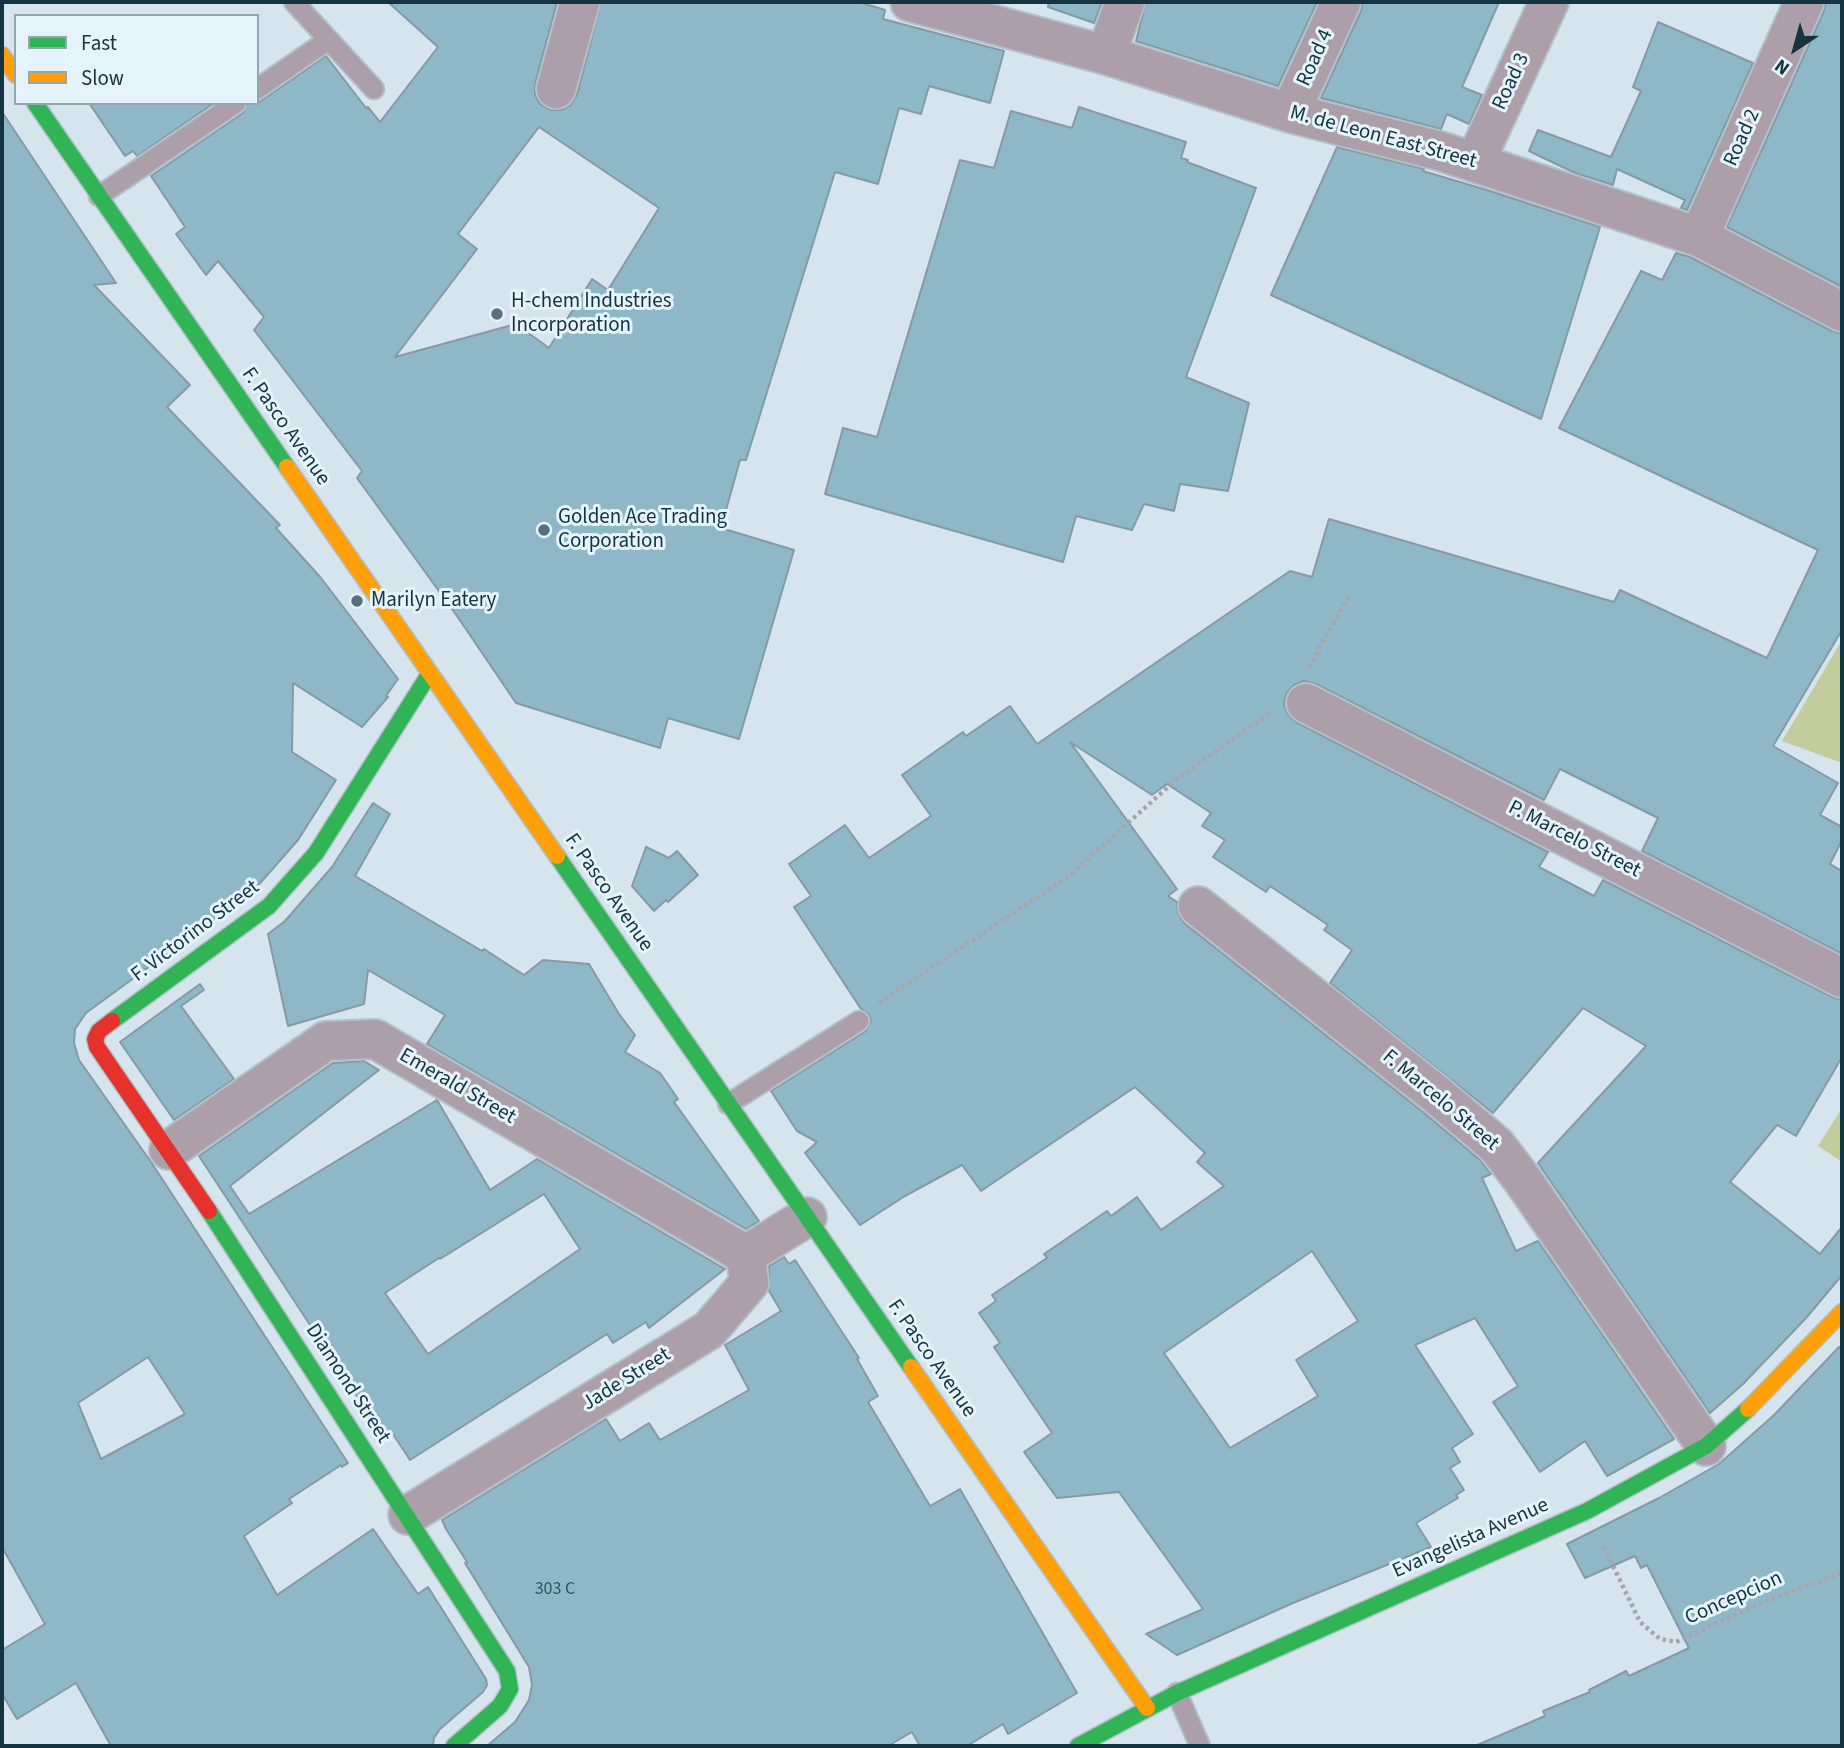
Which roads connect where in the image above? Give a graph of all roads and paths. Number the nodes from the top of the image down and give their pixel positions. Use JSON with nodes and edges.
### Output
{"nodes":[{"id":1,"x":294,"y":2,"type":"edge"},
{"id":2,"x":580,"y":2,"type":"edge"},
{"id":3,"x":1125,"y":2,"type":"edge"},
{"id":4,"x":1341,"y":2,"type":"edge"},
{"id":5,"x":1549,"y":2,"type":"edge"},
{"id":6,"x":1804,"y":2,"type":"edge"},
{"id":7,"x":917,"y":3,"type":"edge"},
{"id":8,"x":328,"y":40,"type":"junction"},
{"id":9,"x":2,"y":55,"type":"edge"},
{"id":10,"x":1106,"y":55,"type":"junction"},
{"id":11,"x":14,"y":72,"type":"edge"},
{"id":12,"x":259,"y":88,"type":"edge"},
{"id":13,"x":374,"y":89,"type":"dead end"},
{"id":14,"x":556,"y":89,"type":"dead end"},
{"id":15,"x":36,"y":105,"type":"edge"},
{"id":16,"x":233,"y":105,"type":"edge"},
{"id":17,"x":1290,"y":113,"type":"junction"},
{"id":18,"x":1475,"y":162,"type":"junction"},
{"id":19,"x":99,"y":196,"type":"junction"},
{"id":20,"x":1699,"y":237,"type":"junction"},
{"id":21,"x":1842,"y":312,"type":"edge"},
{"id":22,"x":1350,"y":594,"type":"dead end"},
{"id":23,"x":430,"y":673,"type":"junction"},
{"id":24,"x":1297,"y":695,"type":"junction"},
{"id":25,"x":1198,"y":906,"type":"dead end"},
{"id":26,"x":1842,"y":978,"type":"edge"},
{"id":27,"x":859,"y":1021,"type":"joint"},
{"id":28,"x":95,"y":1039,"type":"joint"},
{"id":29,"x":729,"y":1104,"type":"junction"},
{"id":30,"x":169,"y":1150,"type":"junction"},
{"id":31,"x":807,"y":1217,"type":"junction"},
{"id":32,"x":746,"y":1255,"type":"junction"},
{"id":33,"x":1842,"y":1312,"type":"edge"},
{"id":34,"x":1706,"y":1446,"type":"junction"},
{"id":35,"x":1587,"y":1511,"type":"junction"},
{"id":36,"x":408,"y":1515,"type":"junction"},
{"id":37,"x":1842,"y":1573,"type":"edge"},
{"id":38,"x":1177,"y":1693,"type":"junction"},
{"id":39,"x":1147,"y":1707,"type":"junction"},
{"id":40,"x":454,"y":1746,"type":"edge"},
{"id":41,"x":1078,"y":1746,"type":"edge"},
{"id":42,"x":1199,"y":1746,"type":"edge"}],
"edges":[{"from":1,"to":8,"type":"lane"},
{"from":2,"to":14,"type":"street"},
{"from":3,"to":10,"type":"street"},
{"from":4,"to":17,"type":"street","name":"Road 4"},
{"from":5,"to":18,"type":"street","name":"Road 3"},
{"from":6,"to":20,"type":"street","name":"Road 2"},
{"from":7,"to":10,"type":"street","name":"M. de Leon East Street"},
{"from":8,"to":12,"type":"lane"},
{"from":8,"to":13,"type":"lane"},
{"from":9,"to":11,"type":"street"},
{"from":10,"to":17,"type":"street","name":"M. de Leon East Street"},
{"from":15,"to":19,"type":"street","name":"F. Pasco Avenue"},
{"from":16,"to":19,"type":"lane"},
{"from":17,"to":18,"type":"street","name":"M. de Leon East Street"},
{"from":18,"to":20,"type":"street","name":"M. de Leon East Street"},
{"from":19,"to":23,"type":"street","name":"F. Pasco Avenue"},
{"from":20,"to":21,"type":"street","name":"M. de Leon East Street"},
{"from":22,"to":24,"type":"path"},
{"from":23,"to":28,"type":"street","name":"F. Victorino Street"},
{"from":23,"to":29,"type":"street","name":"F. Pasco Avenue"},
{"from":24,"to":26,"type":"street","name":"P. Marcelo Street"},
{"from":24,"to":27,"type":"path"},
{"from":25,"to":34,"type":"street","name":"F. Marcelo Street"},
{"from":27,"to":29,"type":"lane"},
{"from":28,"to":30,"type":"street","name":"Diamond Street"},
{"from":29,"to":31,"type":"street","name":"F. Pasco Avenue"},
{"from":30,"to":32,"type":"street","name":"Emerald Street"},
{"from":30,"to":36,"type":"street","name":"Diamond Street"},
{"from":31,"to":32,"type":"street"},
{"from":31,"to":39,"type":"street","name":"F. Pasco Avenue"},
{"from":32,"to":36,"type":"street","name":"Jade Street"},
{"from":33,"to":34,"type":"street","name":"Evangelista Avenue"},
{"from":34,"to":35,"type":"street","name":"Evangelista Avenue"},
{"from":35,"to":37,"type":"path","name":"Concepcion"},
{"from":35,"to":38,"type":"street","name":"Evangelista Avenue"},
{"from":36,"to":40,"type":"street","name":"Diamond Street"},
{"from":38,"to":39,"type":"street","name":"Evangelista Avenue"},
{"from":38,"to":42,"type":"lane"},
{"from":39,"to":41,"type":"street","name":"Evangelista Avenue"}]}
